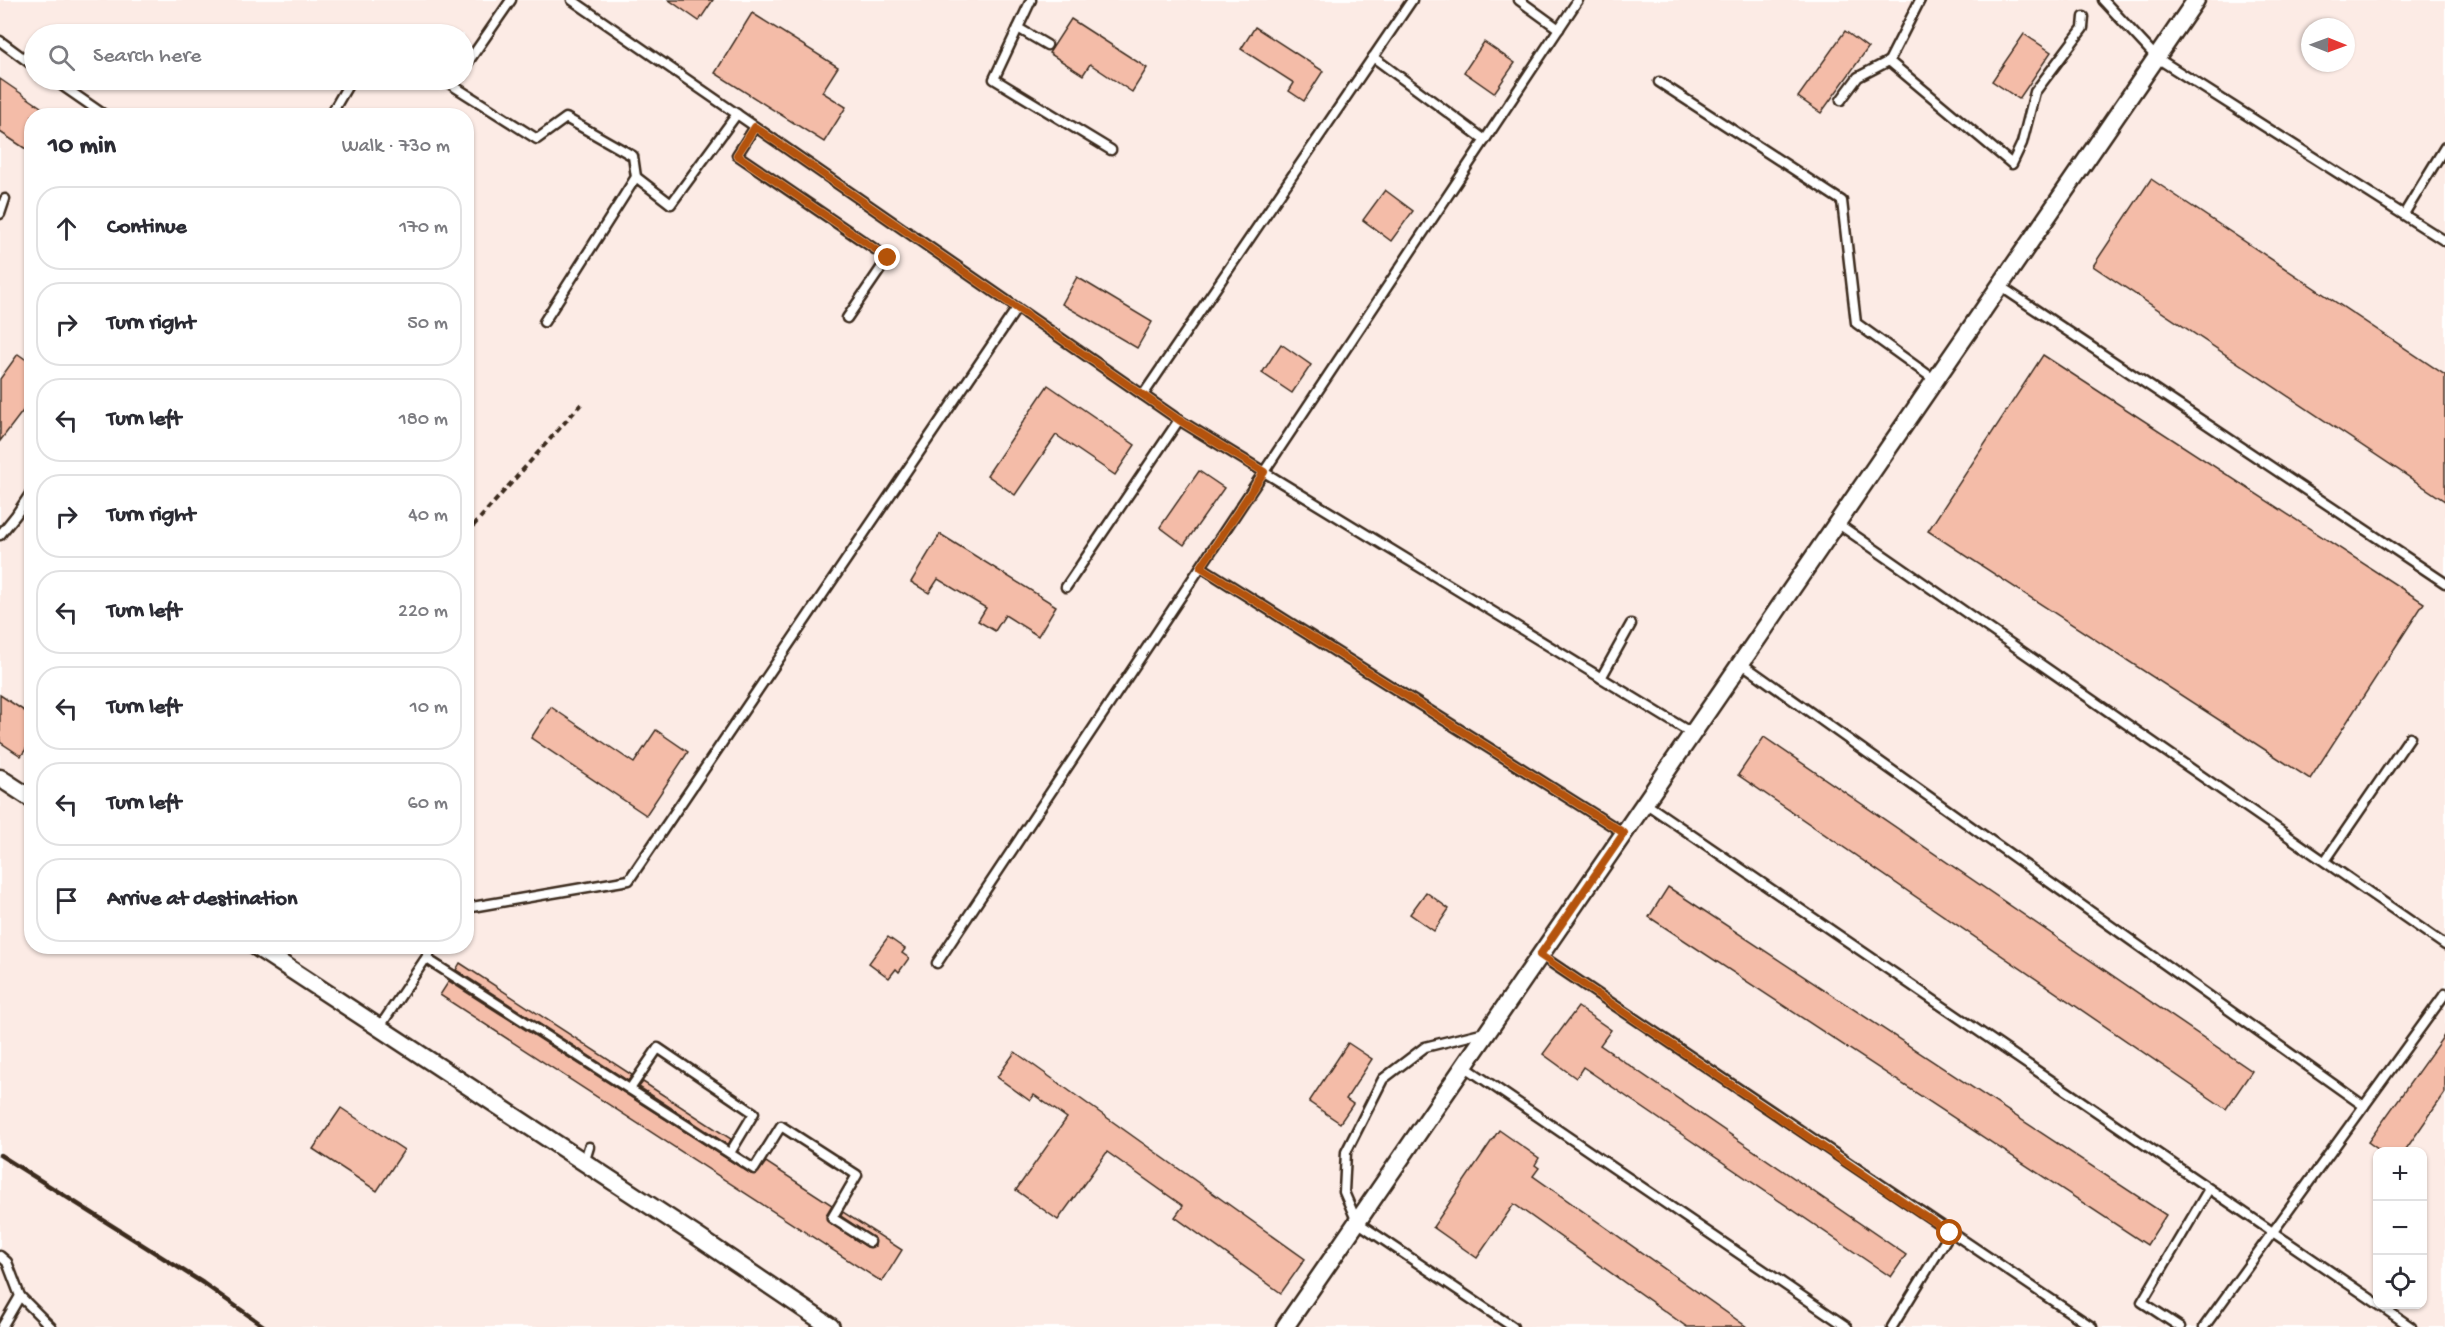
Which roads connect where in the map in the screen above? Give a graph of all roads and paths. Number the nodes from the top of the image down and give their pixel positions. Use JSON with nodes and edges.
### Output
{"nodes":[{"id":1,"x":511,"y":0,"type":"edge"},
{"id":2,"x":572,"y":0,"type":"edge"},
{"id":3,"x":1031,"y":0,"type":"edge"},
{"id":4,"x":1412,"y":0,"type":"edge"},
{"id":5,"x":1519,"y":0,"type":"edge"},
{"id":6,"x":1578,"y":0,"type":"edge"},
{"id":7,"x":1920,"y":0,"type":"edge"},
{"id":8,"x":2103,"y":0,"type":"edge"},
{"id":9,"x":2196,"y":0,"type":"edge"},
{"id":10,"x":2084,"y":17,"type":"dead end"},
{"id":11,"x":1018,"y":28,"type":"junction"},
{"id":12,"x":1558,"y":29,"type":"junction"},
{"id":13,"x":0,"y":41,"type":"edge"},
{"id":14,"x":1047,"y":45,"type":"dead end"},
{"id":15,"x":474,"y":54,"type":"edge"},
{"id":16,"x":1372,"y":57,"type":"junction"},
{"id":17,"x":2157,"y":58,"type":"junction"},
{"id":18,"x":24,"y":59,"type":"edge"},
{"id":19,"x":1889,"y":61,"type":"junction"},
{"id":20,"x":1659,"y":82,"type":"dead end"},
{"id":21,"x":68,"y":90,"type":"edge"},
{"id":22,"x":345,"y":90,"type":"edge"},
{"id":23,"x":464,"y":90,"type":"edge"},
{"id":24,"x":1841,"y":100,"type":"dead end"},
{"id":25,"x":94,"y":108,"type":"edge"},
{"id":26,"x":335,"y":108,"type":"edge"},
{"id":27,"x":736,"y":114,"type":"junction"},
{"id":28,"x":755,"y":127,"type":"junction"},
{"id":29,"x":1485,"y":140,"type":"junction"},
{"id":30,"x":2445,"y":147,"type":"edge"},
{"id":31,"x":1111,"y":150,"type":"dead end"},
{"id":32,"x":636,"y":177,"type":"junction"},
{"id":33,"x":5,"y":199,"type":"dead end"},
{"id":34,"x":0,"y":214,"type":"edge"},
{"id":35,"x":2404,"y":214,"type":"junction"},
{"id":36,"x":2445,"y":240,"type":"edge"},
{"id":37,"x":2000,"y":286,"type":"junction"},
{"id":38,"x":1017,"y":308,"type":"junction"},
{"id":39,"x":847,"y":318,"type":"dead end"},
{"id":40,"x":544,"y":322,"type":"dead end"},
{"id":41,"x":1935,"y":380,"type":"junction"},
{"id":42,"x":1143,"y":395,"type":"junction"},
{"id":43,"x":582,"y":403,"type":"dead end"},
{"id":44,"x":1179,"y":420,"type":"junction"},
{"id":45,"x":1264,"y":472,"type":"junction"},
{"id":46,"x":24,"y":503,"type":"edge"},
{"id":47,"x":1837,"y":523,"type":"junction"},
{"id":48,"x":474,"y":525,"type":"edge"},
{"id":49,"x":0,"y":535,"type":"edge"},
{"id":50,"x":1201,"y":567,"type":"junction"},
{"id":51,"x":2445,"y":583,"type":"edge"},
{"id":52,"x":1066,"y":587,"type":"dead end"},
{"id":53,"x":1631,"y":624,"type":"dead end"},
{"id":54,"x":1741,"y":663,"type":"junction"},
{"id":55,"x":1601,"y":678,"type":"junction"},
{"id":56,"x":1692,"y":734,"type":"junction"},
{"id":57,"x":2410,"y":736,"type":"dead end"},
{"id":58,"x":0,"y":778,"type":"edge"},
{"id":59,"x":24,"y":791,"type":"edge"},
{"id":60,"x":1645,"y":803,"type":"junction"},
{"id":61,"x":1624,"y":833,"type":"junction"},
{"id":62,"x":2325,"y":861,"type":"junction"},
{"id":63,"x":474,"y":907,"type":"edge"},
{"id":64,"x":2445,"y":945,"type":"edge"},
{"id":65,"x":267,"y":954,"type":"edge"},
{"id":66,"x":430,"y":954,"type":"edge"},
{"id":67,"x":1540,"y":955,"type":"junction"},
{"id":68,"x":427,"y":959,"type":"junction"},
{"id":69,"x":937,"y":963,"type":"dead end"},
{"id":70,"x":2445,"y":994,"type":"edge"},
{"id":71,"x":379,"y":1029,"type":"junction"},
{"id":72,"x":1488,"y":1031,"type":"junction"},
{"id":73,"x":1464,"y":1066,"type":"junction"},
{"id":74,"x":630,"y":1089,"type":"junction"},
{"id":75,"x":2364,"y":1106,"type":"junction"},
{"id":76,"x":730,"y":1154,"type":"junction"},
{"id":77,"x":2209,"y":1189,"type":"junction"},
{"id":78,"x":1357,"y":1222,"type":"junction"},
{"id":79,"x":2273,"y":1232,"type":"junction"},
{"id":80,"x":1950,"y":1233,"type":"junction"},
{"id":81,"x":870,"y":1242,"type":"dead end"},
{"id":82,"x":0,"y":1256,"type":"edge"},
{"id":83,"x":20,"y":1296,"type":"junction"},
{"id":84,"x":2373,"y":1301,"type":"edge"},
{"id":85,"x":2385,"y":1309,"type":"edge"},
{"id":86,"x":1285,"y":1324,"type":"edge"},
{"id":87,"x":2,"y":1327,"type":"edge"},
{"id":88,"x":51,"y":1327,"type":"edge"},
{"id":89,"x":831,"y":1327,"type":"edge"},
{"id":90,"x":1513,"y":1327,"type":"edge"},
{"id":91,"x":1847,"y":1327,"type":"edge"},
{"id":92,"x":1892,"y":1327,"type":"edge"},
{"id":93,"x":2092,"y":1327,"type":"edge"},
{"id":94,"x":2180,"y":1327,"type":"edge"},
{"id":95,"x":2204,"y":1327,"type":"edge"},
{"id":96,"x":2411,"y":1327,"type":"edge"}],
"edges":[{"from":1,"to":15,"type":"lane"},
{"from":2,"to":27,"type":"lane"},
{"from":3,"to":11,"type":"lane"},
{"from":4,"to":16,"type":"lane"},
{"from":5,"to":12,"type":"lane"},
{"from":6,"to":12,"type":"lane"},
{"from":7,"to":19,"type":"lane"},
{"from":8,"to":17,"type":"lane"},
{"from":9,"to":17,"type":"street"},
{"from":10,"to":19,"type":"lane"},
{"from":11,"to":14,"type":"lane"},
{"from":11,"to":31,"type":"lane"},
{"from":12,"to":29,"type":"lane"},
{"from":13,"to":18,"type":"lane"},
{"from":16,"to":29,"type":"lane"},
{"from":16,"to":42,"type":"lane"},
{"from":17,"to":35,"type":"lane"},
{"from":17,"to":37,"type":"street"},
{"from":19,"to":24,"type":"lane"},
{"from":20,"to":41,"type":"lane"},
{"from":21,"to":25,"type":"lane"},
{"from":22,"to":26,"type":"lane"},
{"from":23,"to":32,"type":"lane"},
{"from":27,"to":28,"type":"lane"},
{"from":27,"to":32,"type":"lane"},
{"from":28,"to":38,"type":"lane"},
{"from":28,"to":39,"type":"lane"},
{"from":29,"to":45,"type":"lane"},
{"from":30,"to":35,"type":"lane"},
{"from":32,"to":40,"type":"lane"},
{"from":33,"to":34,"type":"lane"},
{"from":35,"to":36,"type":"lane"},
{"from":37,"to":41,"type":"street"},
{"from":37,"to":51,"type":"lane"},
{"from":38,"to":42,"type":"lane"},
{"from":38,"to":63,"type":"lane"},
{"from":41,"to":47,"type":"street"},
{"from":42,"to":44,"type":"lane"},
{"from":43,"to":48,"type":"path"},
{"from":44,"to":45,"type":"lane"},
{"from":44,"to":52,"type":"lane"},
{"from":45,"to":50,"type":"lane"},
{"from":45,"to":55,"type":"lane"},
{"from":46,"to":49,"type":"lane"},
{"from":47,"to":54,"type":"street"},
{"from":47,"to":62,"type":"lane"},
{"from":50,"to":61,"type":"lane"},
{"from":50,"to":69,"type":"lane"},
{"from":53,"to":55,"type":"lane"},
{"from":54,"to":56,"type":"street"},
{"from":54,"to":75,"type":"lane"},
{"from":55,"to":56,"type":"lane"},
{"from":56,"to":60,"type":"street"},
{"from":57,"to":62,"type":"lane"},
{"from":58,"to":59,"type":"street"},
{"from":60,"to":61,"type":"street"},
{"from":60,"to":77,"type":"lane"},
{"from":61,"to":67,"type":"street"},
{"from":62,"to":64,"type":"lane"},
{"from":65,"to":71,"type":"street"},
{"from":66,"to":68,"type":"lane"},
{"from":67,"to":72,"type":"street"},
{"from":67,"to":80,"type":"lane"},
{"from":68,"to":71,"type":"lane"},
{"from":68,"to":74,"type":"lane"},
{"from":70,"to":75,"type":"lane"},
{"from":71,"to":89,"type":"street"},
{"from":72,"to":73,"type":"street"},
{"from":72,"to":78,"type":"lane"},
{"from":73,"to":78,"type":"street"},
{"from":73,"to":91,"type":"lane"},
{"from":74,"to":76,"type":"lane"},
{"from":74,"to":76,"type":"lane"},
{"from":75,"to":79,"type":"lane"},
{"from":76,"to":81,"type":"lane"},
{"from":77,"to":79,"type":"lane"},
{"from":77,"to":94,"type":"lane"},
{"from":78,"to":86,"type":"street"},
{"from":78,"to":90,"type":"lane"},
{"from":79,"to":84,"type":"lane"},
{"from":79,"to":95,"type":"lane"},
{"from":80,"to":92,"type":"lane"},
{"from":80,"to":93,"type":"lane"},
{"from":82,"to":83,"type":"lane"},
{"from":83,"to":87,"type":"lane"},
{"from":83,"to":88,"type":"lane"},
{"from":85,"to":96,"type":"lane"}]}
